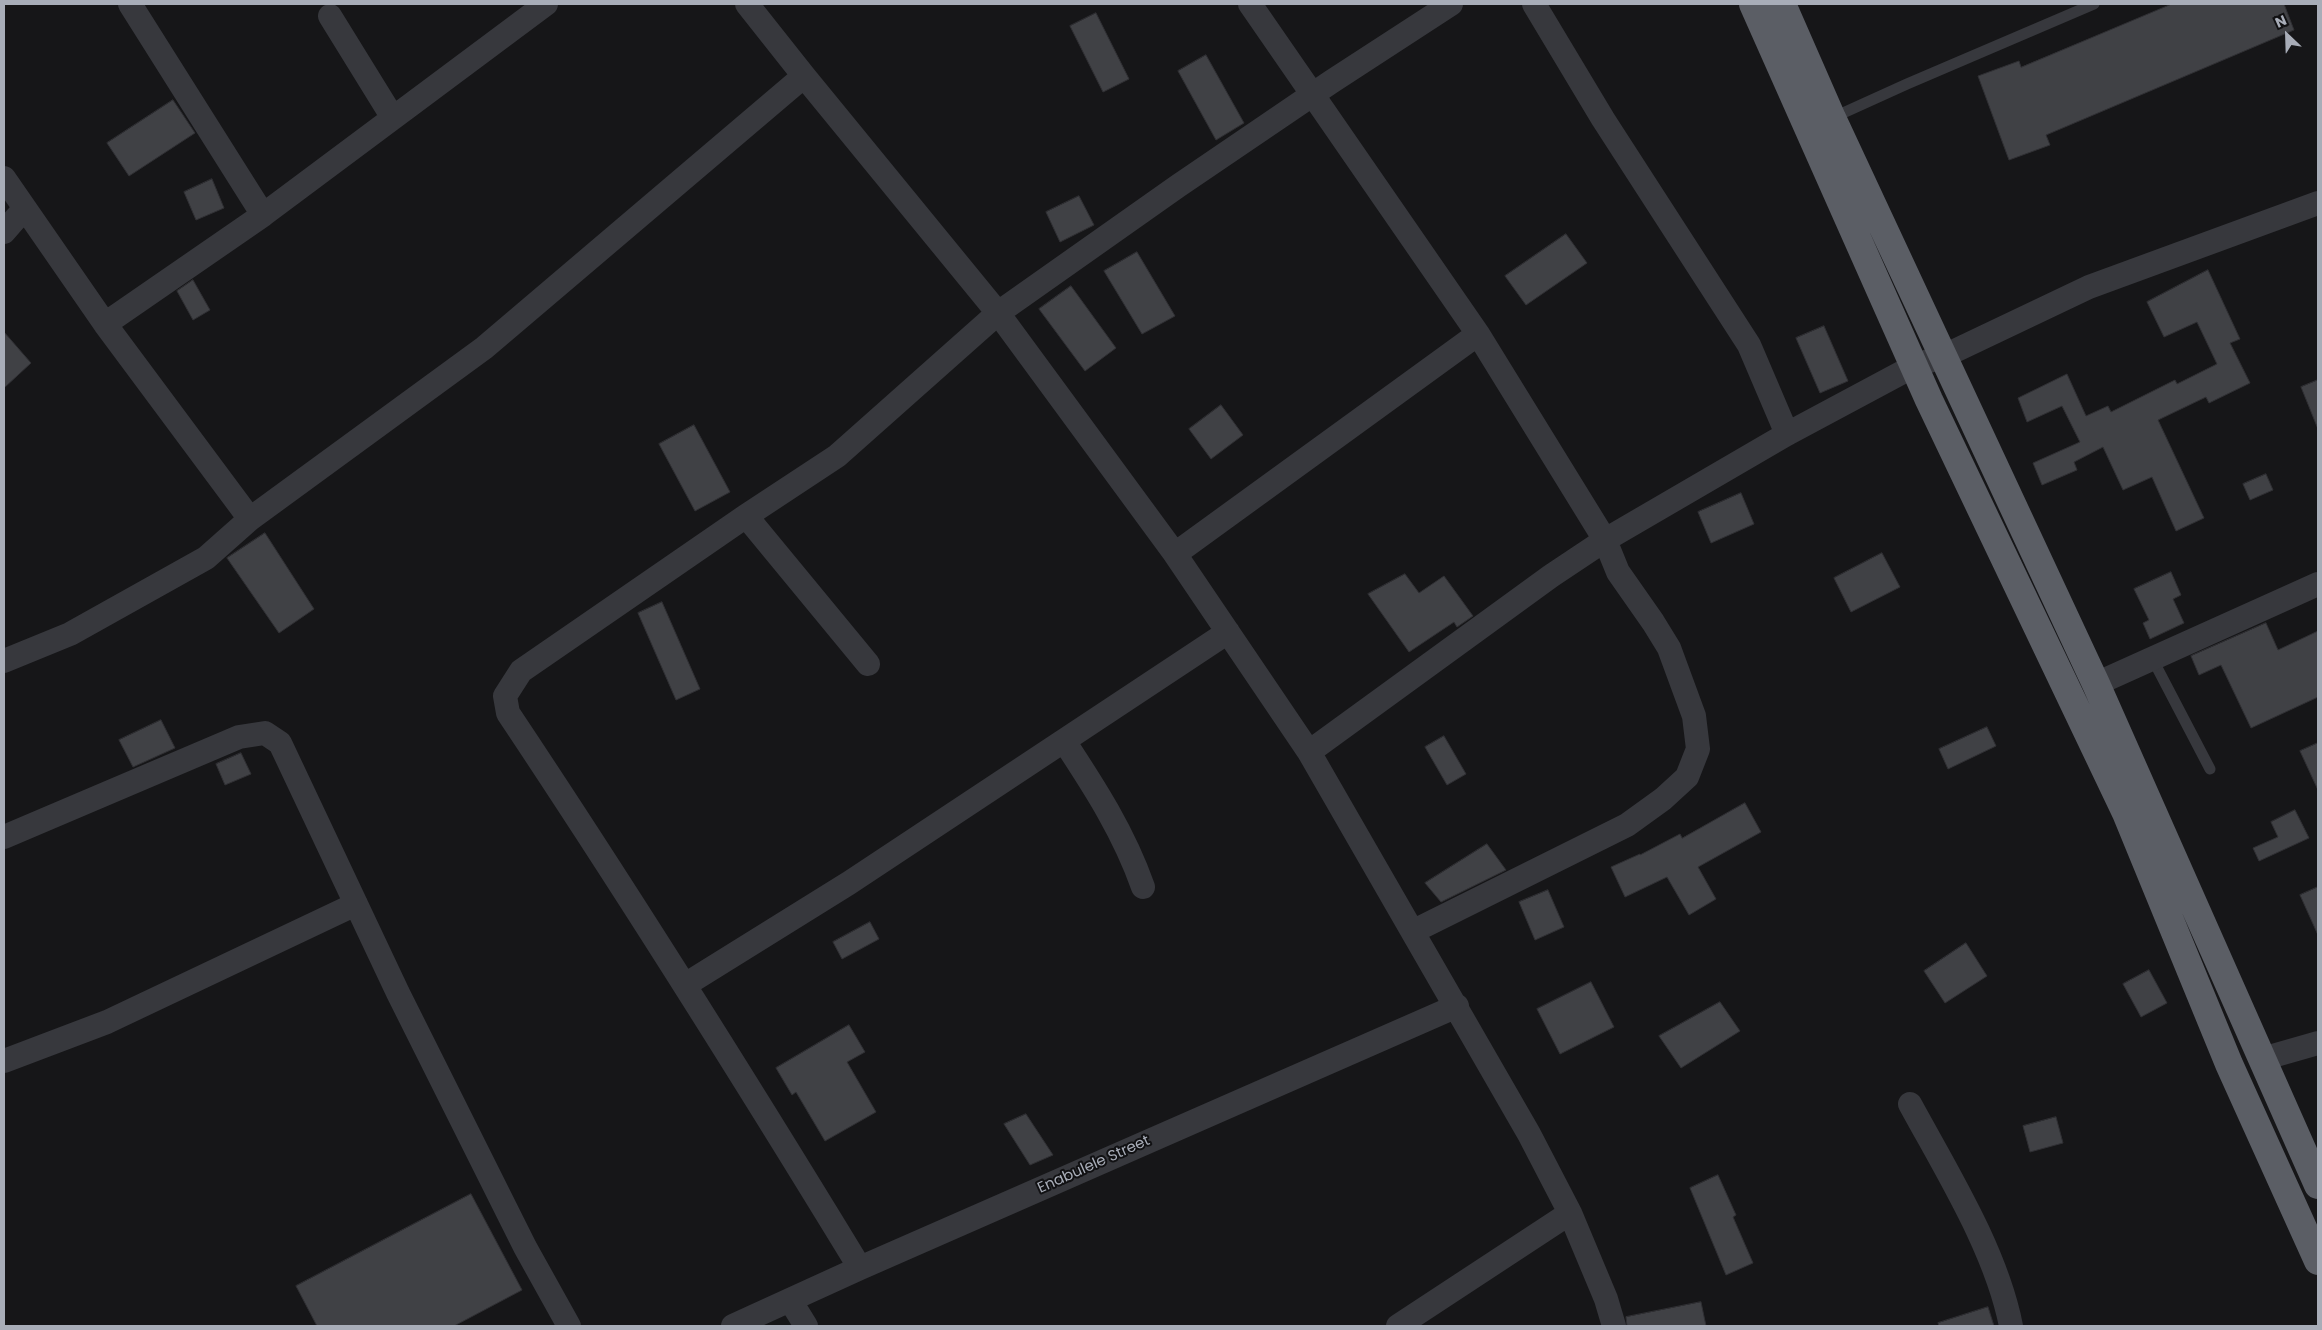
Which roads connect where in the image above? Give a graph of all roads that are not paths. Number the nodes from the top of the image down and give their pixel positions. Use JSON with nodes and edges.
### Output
{"nodes":[{"id":1,"x":130,"y":4,"type":"edge"},
{"id":2,"x":546,"y":4,"type":"edge"},
{"id":3,"x":747,"y":4,"type":"edge"},
{"id":4,"x":1250,"y":4,"type":"edge"},
{"id":5,"x":1451,"y":4,"type":"edge"},
{"id":6,"x":1534,"y":4,"type":"edge"},
{"id":7,"x":1753,"y":4,"type":"edge"},
{"id":8,"x":1782,"y":4,"type":"edge"},
{"id":9,"x":2094,"y":4,"type":"edge"},
{"id":10,"x":330,"y":16,"type":"dead end"},
{"id":11,"x":804,"y":76,"type":"junction"},
{"id":12,"x":1312,"y":95,"type":"junction"},
{"id":13,"x":393,"y":118,"type":"junction"},
{"id":14,"x":1832,"y":118,"type":"junction"},
{"id":15,"x":4,"y":178,"type":"edge"},
{"id":16,"x":2318,"y":203,"type":"edge"},
{"id":17,"x":24,"y":209,"type":"junction"},
{"id":18,"x":263,"y":215,"type":"junction"},
{"id":19,"x":4,"y":232,"type":"edge"},
{"id":20,"x":998,"y":313,"type":"junction"},
{"id":21,"x":104,"y":324,"type":"junction"},
{"id":22,"x":1478,"y":334,"type":"junction"},
{"id":23,"x":1944,"y":356,"type":"junction"},
{"id":24,"x":1914,"y":366,"type":"junction"},
{"id":25,"x":1787,"y":434,"type":"junction"},
{"id":26,"x":746,"y":516,"type":"junction"},
{"id":27,"x":250,"y":519,"type":"junction"},
{"id":28,"x":1605,"y":540,"type":"junction"},
{"id":29,"x":1175,"y":554,"type":"junction"},
{"id":30,"x":2318,"y":584,"type":"edge"},
{"id":31,"x":1228,"y":632,"type":"junction"},
{"id":32,"x":2152,"y":658,"type":"junction"},
{"id":33,"x":4,"y":661,"type":"edge"},
{"id":34,"x":868,"y":664,"type":"dead end"},
{"id":35,"x":2096,"y":684,"type":"junction"},
{"id":36,"x":1064,"y":741,"type":"junction"},
{"id":37,"x":1308,"y":752,"type":"junction"},
{"id":38,"x":2210,"y":769,"type":"dead end"},
{"id":39,"x":4,"y":837,"type":"edge"},
{"id":40,"x":1143,"y":887,"type":"dead end"},
{"id":41,"x":356,"y":904,"type":"junction"},
{"id":42,"x":1414,"y":931,"type":"junction"},
{"id":43,"x":685,"y":985,"type":"junction"},
{"id":44,"x":1456,"y":1006,"type":"junction"},
{"id":45,"x":2318,"y":1043,"type":"edge"},
{"id":46,"x":2262,"y":1058,"type":"junction"},
{"id":47,"x":4,"y":1061,"type":"edge"},
{"id":48,"x":1910,"y":1104,"type":"dead end"},
{"id":49,"x":2318,"y":1184,"type":"edge"},
{"id":50,"x":1570,"y":1212,"type":"junction"},
{"id":51,"x":2318,"y":1261,"type":"edge"},
{"id":52,"x":860,"y":1268,"type":"junction"},
{"id":53,"x":790,"y":1300,"type":"junction"},
{"id":54,"x":569,"y":1326,"type":"edge"},
{"id":55,"x":733,"y":1326,"type":"edge"},
{"id":56,"x":806,"y":1326,"type":"edge"},
{"id":57,"x":1398,"y":1326,"type":"edge"},
{"id":58,"x":1614,"y":1326,"type":"edge"},
{"id":59,"x":2011,"y":1326,"type":"edge"}],
"edges":[{"from":1,"to":18,"type":"street"},
{"from":2,"to":13,"type":"street"},
{"from":3,"to":11,"type":"street"},
{"from":4,"to":12,"type":"street"},
{"from":5,"to":12,"type":"street"},
{"from":6,"to":25,"type":"street"},
{"from":7,"to":24,"type":"highway"},
{"from":8,"to":14,"type":"highway"},
{"from":9,"to":14,"type":"lane"},
{"from":10,"to":13,"type":"street"},
{"from":11,"to":20,"type":"street"},
{"from":11,"to":27,"type":"street"},
{"from":12,"to":20,"type":"street"},
{"from":12,"to":22,"type":"street"},
{"from":13,"to":18,"type":"street"},
{"from":14,"to":23,"type":"highway"},
{"from":15,"to":17,"type":"street"},
{"from":16,"to":23,"type":"street"},
{"from":17,"to":19,"type":"street"},
{"from":17,"to":21,"type":"street"},
{"from":18,"to":21,"type":"street"},
{"from":20,"to":26,"type":"street"},
{"from":20,"to":29,"type":"street"},
{"from":21,"to":27,"type":"street"},
{"from":22,"to":28,"type":"street"},
{"from":22,"to":29,"type":"street"},
{"from":23,"to":24,"type":"street"},
{"from":23,"to":35,"type":"highway"},
{"from":24,"to":25,"type":"street"},
{"from":24,"to":51,"type":"highway"},
{"from":25,"to":28,"type":"street"},
{"from":26,"to":34,"type":"street"},
{"from":26,"to":43,"type":"street"},
{"from":27,"to":33,"type":"street"},
{"from":28,"to":37,"type":"street"},
{"from":28,"to":42,"type":"street"},
{"from":29,"to":31,"type":"street"},
{"from":30,"to":32,"type":"street"},
{"from":31,"to":36,"type":"street"},
{"from":31,"to":37,"type":"street"},
{"from":32,"to":35,"type":"street"},
{"from":32,"to":38,"type":"lane"},
{"from":35,"to":46,"type":"highway"},
{"from":36,"to":40,"type":"street"},
{"from":36,"to":43,"type":"street"},
{"from":37,"to":42,"type":"street"},
{"from":39,"to":41,"type":"street"},
{"from":41,"to":47,"type":"street"},
{"from":41,"to":54,"type":"street"},
{"from":42,"to":44,"type":"street"},
{"from":43,"to":52,"type":"street"},
{"from":44,"to":50,"type":"street"},
{"from":44,"to":52,"type":"street","name":"Enabulele Street"},
{"from":45,"to":46,"type":"street"},
{"from":46,"to":49,"type":"highway"},
{"from":48,"to":59,"type":"street"},
{"from":50,"to":57,"type":"street"},
{"from":50,"to":58,"type":"street"},
{"from":52,"to":53,"type":"street","name":"Enabulele Street"},
{"from":53,"to":55,"type":"street","name":"Enabulele Street"},
{"from":53,"to":56,"type":"street"}]}
